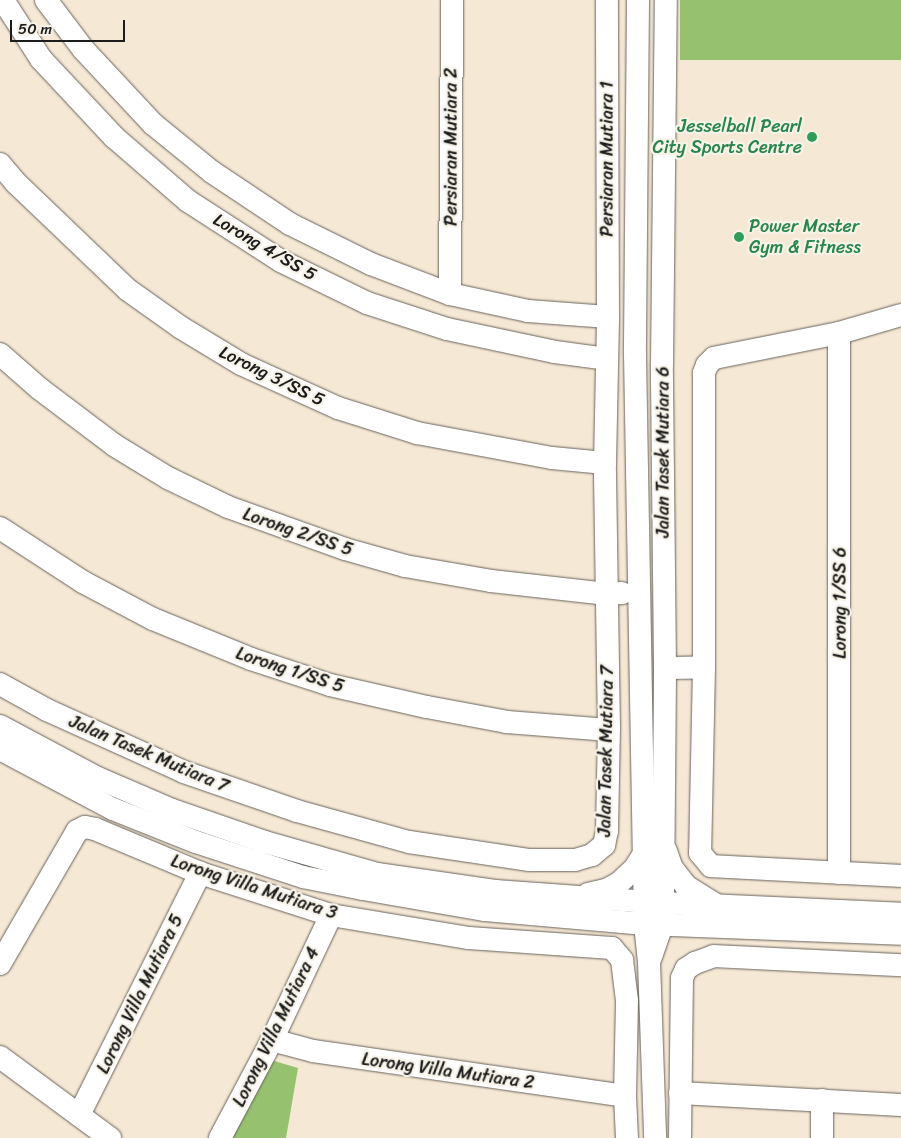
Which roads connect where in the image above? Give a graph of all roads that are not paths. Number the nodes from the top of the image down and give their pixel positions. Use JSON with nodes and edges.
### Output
{"nodes":[{"id":1,"x":3,"y":0,"type":"edge"},
{"id":2,"x":46,"y":0,"type":"edge"},
{"id":3,"x":452,"y":0,"type":"edge"},
{"id":4,"x":607,"y":0,"type":"edge"},
{"id":5,"x":638,"y":0,"type":"edge"},
{"id":6,"x":666,"y":0,"type":"edge"},
{"id":7,"x":606,"y":82,"type":"junction"},
{"id":8,"x":637,"y":82,"type":"junction"},
{"id":9,"x":0,"y":164,"type":"edge"},
{"id":10,"x":450,"y":294,"type":"junction"},
{"id":11,"x":901,"y":315,"type":"edge"},
{"id":12,"x":608,"y":317,"type":"junction"},
{"id":13,"x":839,"y":333,"type":"junction"},
{"id":14,"x":0,"y":354,"type":"edge"},
{"id":15,"x":607,"y":359,"type":"junction"},
{"id":16,"x":605,"y":463,"type":"junction"},
{"id":17,"x":0,"y":528,"type":"edge"},
{"id":18,"x":640,"y":592,"type":"junction"},
{"id":19,"x":607,"y":594,"type":"junction"},
{"id":20,"x":704,"y":667,"type":"junction"},
{"id":21,"x":665,"y":668,"type":"junction"},
{"id":22,"x":0,"y":684,"type":"edge"},
{"id":23,"x":0,"y":726,"type":"edge"},
{"id":24,"x":609,"y":730,"type":"junction"},
{"id":25,"x":0,"y":749,"type":"edge"},
{"id":26,"x":654,"y":847,"type":"junction"},
{"id":27,"x":200,"y":873,"type":"junction"},
{"id":28,"x":840,"y":873,"type":"junction"},
{"id":29,"x":901,"y":876,"type":"edge"},
{"id":30,"x":575,"y":897,"type":"junction"},
{"id":31,"x":718,"y":906,"type":"junction"},
{"id":32,"x":654,"y":914,"type":"junction"},
{"id":33,"x":901,"y":914,"type":"edge"},
{"id":34,"x":331,"y":915,"type":"junction"},
{"id":35,"x":610,"y":921,"type":"junction"},
{"id":36,"x":692,"y":926,"type":"junction"},
{"id":37,"x":901,"y":934,"type":"edge"},
{"id":38,"x":650,"y":953,"type":"junction"},
{"id":39,"x":0,"y":964,"type":"edge"},
{"id":40,"x":901,"y":966,"type":"edge"},
{"id":41,"x":272,"y":1040,"type":"junction"},
{"id":42,"x":0,"y":1057,"type":"edge"},
{"id":43,"x":680,"y":1093,"type":"junction"},
{"id":44,"x":625,"y":1096,"type":"junction"},
{"id":45,"x":822,"y":1100,"type":"junction"},
{"id":46,"x":901,"y":1105,"type":"edge"},
{"id":47,"x":79,"y":1115,"type":"junction"},
{"id":48,"x":110,"y":1138,"type":"edge"},
{"id":49,"x":220,"y":1138,"type":"edge"},
{"id":50,"x":627,"y":1138,"type":"edge"},
{"id":51,"x":655,"y":1138,"type":"edge"},
{"id":52,"x":680,"y":1138,"type":"edge"},
{"id":53,"x":822,"y":1138,"type":"edge"}],
"edges":[{"from":1,"to":15,"type":"street","name":"Lorong 4/SS 5"},
{"from":2,"to":10,"type":"street"},
{"from":3,"to":10,"type":"street","name":"Persiaran Mutiara 2"},
{"from":4,"to":7,"type":"street","name":"Persiaran Mutiara 1"},
{"from":5,"to":8,"type":"street","name":"Jalan Tasek Mutiara 6"},
{"from":6,"to":21,"type":"street","name":"Jalan Tasek Mutiara 6"},
{"from":7,"to":8,"type":"street"},
{"from":7,"to":12,"type":"street","name":"Persiaran Mutiara 1"},
{"from":8,"to":18,"type":"street","name":"Jalan Tasek Mutiara 6"},
{"from":9,"to":16,"type":"street","name":"Lorong 3/SS 5"},
{"from":10,"to":12,"type":"street"},
{"from":11,"to":13,"type":"street"},
{"from":12,"to":15,"type":"street","name":"Jalan Tasek Mutiara 7"},
{"from":13,"to":20,"type":"street"},
{"from":13,"to":28,"type":"street","name":"Lorong 1/SS 6"},
{"from":14,"to":19,"type":"street","name":"Lorong 2/SS 5"},
{"from":15,"to":16,"type":"street","name":"Jalan Tasek Mutiara 7"},
{"from":16,"to":19,"type":"street","name":"Jalan Tasek Mutiara 7"},
{"from":17,"to":24,"type":"street","name":"Lorong 1/SS 5"},
{"from":18,"to":19,"type":"street","name":"Lorong 2/SS 5"},
{"from":18,"to":26,"type":"street","name":"Jalan Tasek Mutiara 6"},
{"from":19,"to":24,"type":"street","name":"Jalan Tasek Mutiara 7"},
{"from":20,"to":21,"type":"street"},
{"from":20,"to":28,"type":"street"},
{"from":21,"to":26,"type":"street","name":"Jalan Tasek Mutiara 6"},
{"from":22,"to":24,"type":"street","name":"Jalan Tasek Mutiara 7"},
{"from":23,"to":30,"type":"street"},
{"from":25,"to":35,"type":"street"},
{"from":26,"to":30,"type":"street"},
{"from":26,"to":31,"type":"street"},
{"from":26,"to":32,"type":"street","name":"Jalan Tasek Mutiara 6"},
{"from":27,"to":34,"type":"street","name":"Lorong Villa Mutiara 3"},
{"from":27,"to":39,"type":"street","name":"Lorong Villa Mutiara 3"},
{"from":27,"to":47,"type":"street","name":"Lorong Villa Mutiara 5"},
{"from":28,"to":29,"type":"street"},
{"from":30,"to":32,"type":"street"},
{"from":31,"to":32,"type":"street"},
{"from":31,"to":33,"type":"street"},
{"from":32,"to":35,"type":"street"},
{"from":32,"to":36,"type":"street"},
{"from":32,"to":38,"type":"street","name":"Jalan Tasek Mutiara 6"},
{"from":34,"to":41,"type":"street","name":"Lorong Villa Mutiara 4"},
{"from":34,"to":44,"type":"street","name":"Lorong Villa Mutiara 3"},
{"from":35,"to":38,"type":"street"},
{"from":36,"to":37,"type":"street"},
{"from":36,"to":38,"type":"street"},
{"from":38,"to":51,"type":"street"},
{"from":40,"to":43,"type":"street"},
{"from":41,"to":44,"type":"street","name":"Lorong Villa Mutiara 2"},
{"from":41,"to":49,"type":"street","name":"Lorong Villa Mutiara 4"},
{"from":42,"to":47,"type":"street"},
{"from":43,"to":45,"type":"street"},
{"from":43,"to":52,"type":"street"},
{"from":44,"to":50,"type":"street"},
{"from":45,"to":46,"type":"street"},
{"from":45,"to":53,"type":"street"},
{"from":47,"to":48,"type":"street"}]}
